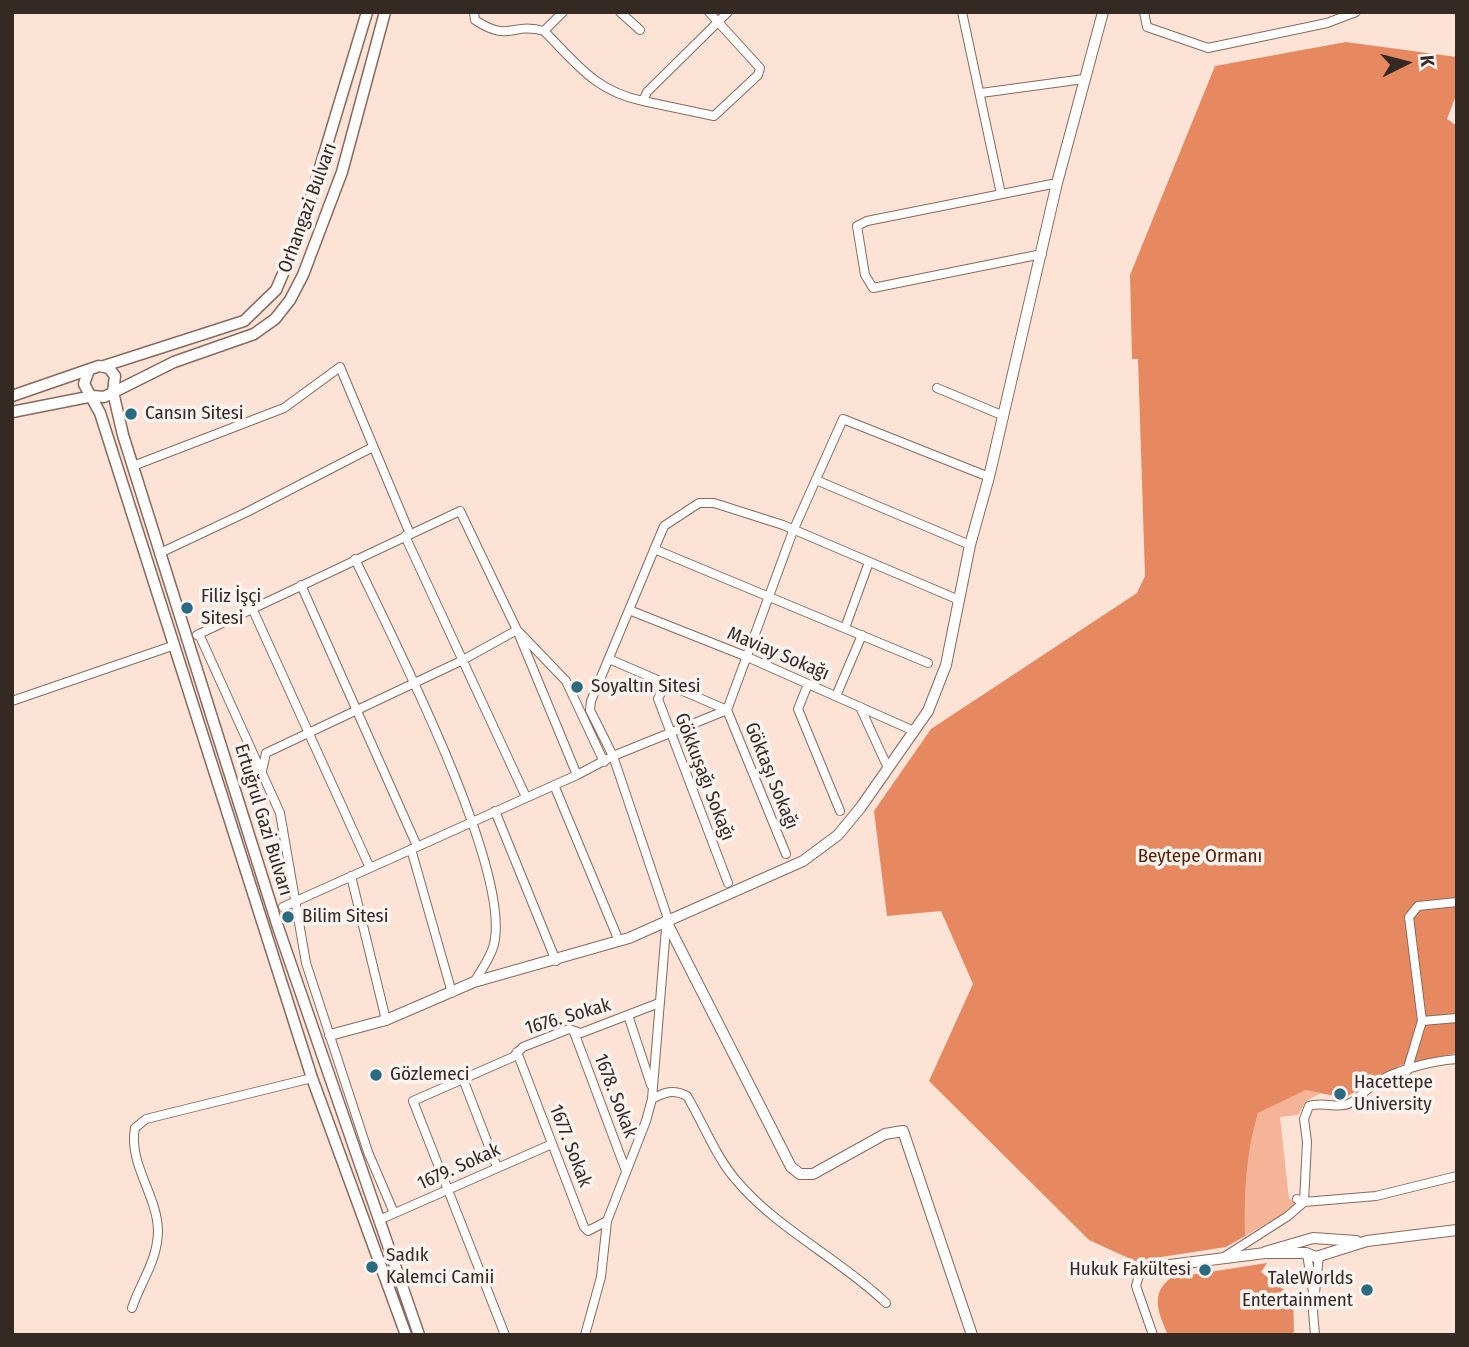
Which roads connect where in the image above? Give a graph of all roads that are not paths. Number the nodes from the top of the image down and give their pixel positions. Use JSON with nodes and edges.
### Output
{"nodes":[{"id":1,"x":367,"y":12,"type":"edge"},
{"id":2,"x":385,"y":12,"type":"edge"},
{"id":3,"x":474,"y":12,"type":"edge"},
{"id":4,"x":563,"y":12,"type":"edge"},
{"id":5,"x":620,"y":12,"type":"edge"},
{"id":6,"x":709,"y":12,"type":"edge"},
{"id":7,"x":727,"y":12,"type":"edge"},
{"id":8,"x":962,"y":12,"type":"edge"},
{"id":9,"x":1103,"y":12,"type":"edge"},
{"id":10,"x":1144,"y":12,"type":"edge"},
{"id":11,"x":1356,"y":12,"type":"edge"},
{"id":12,"x":718,"y":21,"type":"junction"},
{"id":13,"x":640,"y":30,"type":"dead end"},
{"id":14,"x":544,"y":31,"type":"junction"},
{"id":15,"x":1084,"y":79,"type":"junction"},
{"id":16,"x":981,"y":93,"type":"junction"},
{"id":17,"x":643,"y":101,"type":"junction"},
{"id":18,"x":333,"y":121,"type":"junction"},
{"id":19,"x":354,"y":129,"type":"junction"},
{"id":20,"x":328,"y":139,"type":"junction"},
{"id":21,"x":350,"y":146,"type":"junction"},
{"id":22,"x":1057,"y":183,"type":"junction"},
{"id":23,"x":1001,"y":194,"type":"junction"},
{"id":24,"x":1042,"y":254,"type":"junction"},
{"id":25,"x":104,"y":366,"type":"junction"},
{"id":26,"x":89,"y":370,"type":"junction"},
{"id":27,"x":937,"y":388,"type":"dead end"},
{"id":28,"x":113,"y":392,"type":"junction"},
{"id":29,"x":12,"y":396,"type":"edge"},
{"id":30,"x":93,"y":396,"type":"junction"},
{"id":31,"x":12,"y":412,"type":"edge"},
{"id":32,"x":1004,"y":416,"type":"junction"},
{"id":33,"x":373,"y":447,"type":"junction"},
{"id":34,"x":133,"y":466,"type":"junction"},
{"id":35,"x":989,"y":477,"type":"junction"},
{"id":36,"x":816,"y":480,"type":"junction"},
{"id":37,"x":793,"y":531,"type":"junction"},
{"id":38,"x":407,"y":535,"type":"junction"},
{"id":39,"x":970,"y":545,"type":"junction"},
{"id":40,"x":654,"y":549,"type":"junction"},
{"id":41,"x":160,"y":553,"type":"junction"},
{"id":42,"x":355,"y":559,"type":"junction"},
{"id":43,"x":869,"y":562,"type":"junction"},
{"id":44,"x":302,"y":585,"type":"junction"},
{"id":45,"x":768,"y":595,"type":"junction"},
{"id":46,"x":959,"y":600,"type":"junction"},
{"id":47,"x":252,"y":608,"type":"junction"},
{"id":48,"x":629,"y":610,"type":"junction"},
{"id":49,"x":845,"y":628,"type":"junction"},
{"id":50,"x":517,"y":630,"type":"junction"},
{"id":51,"x":862,"y":635,"type":"junction"},
{"id":52,"x":193,"y":636,"type":"junction"},
{"id":53,"x":175,"y":645,"type":"junction"},
{"id":54,"x":745,"y":656,"type":"junction"},
{"id":55,"x":609,"y":659,"type":"junction"},
{"id":56,"x":461,"y":661,"type":"junction"},
{"id":57,"x":928,"y":663,"type":"dead end"},
{"id":58,"x":666,"y":682,"type":"junction"},
{"id":59,"x":414,"y":683,"type":"junction"},
{"id":60,"x":808,"y":684,"type":"junction"},
{"id":61,"x":836,"y":696,"type":"junction"},
{"id":62,"x":12,"y":701,"type":"edge"},
{"id":63,"x":860,"y":706,"type":"junction"},
{"id":64,"x":356,"y":709,"type":"junction"},
{"id":65,"x":727,"y":709,"type":"junction"},
{"id":66,"x":914,"y":730,"type":"junction"},
{"id":67,"x":307,"y":732,"type":"junction"},
{"id":68,"x":669,"y":735,"type":"junction"},
{"id":69,"x":612,"y":756,"type":"junction"},
{"id":70,"x":604,"y":762,"type":"junction"},
{"id":71,"x":888,"y":768,"type":"junction"},
{"id":72,"x":262,"y":771,"type":"junction"},
{"id":73,"x":577,"y":775,"type":"junction"},
{"id":74,"x":554,"y":785,"type":"junction"},
{"id":75,"x":526,"y":797,"type":"junction"},
{"id":76,"x":495,"y":811,"type":"junction"},
{"id":77,"x":840,"y":811,"type":"dead end"},
{"id":78,"x":472,"y":821,"type":"junction"},
{"id":79,"x":414,"y":848,"type":"junction"},
{"id":80,"x":786,"y":854,"type":"dead end"},
{"id":81,"x":370,"y":868,"type":"junction"},
{"id":82,"x":351,"y":876,"type":"junction"},
{"id":83,"x":728,"y":883,"type":"dead end"},
{"id":84,"x":268,"y":897,"type":"junction"},
{"id":85,"x":297,"y":902,"type":"junction"},
{"id":86,"x":1457,"y":902,"type":"edge"},
{"id":87,"x":283,"y":907,"type":"junction"},
{"id":88,"x":666,"y":921,"type":"junction"},
{"id":89,"x":278,"y":928,"type":"junction"},
{"id":90,"x":619,"y":941,"type":"junction"},
{"id":91,"x":556,"y":961,"type":"junction"},
{"id":92,"x":474,"y":982,"type":"junction"},
{"id":93,"x":452,"y":993,"type":"junction"},
{"id":94,"x":659,"y":1003,"type":"junction"},
{"id":95,"x":628,"y":1015,"type":"junction"},
{"id":96,"x":1457,"y":1018,"type":"edge"},
{"id":97,"x":386,"y":1020,"type":"junction"},
{"id":98,"x":1422,"y":1021,"type":"junction"},
{"id":99,"x":574,"y":1032,"type":"junction"},
{"id":100,"x":330,"y":1035,"type":"junction"},
{"id":101,"x":517,"y":1052,"type":"junction"},
{"id":102,"x":1457,"y":1059,"type":"edge"},
{"id":103,"x":1407,"y":1071,"type":"junction"},
{"id":104,"x":312,"y":1077,"type":"junction"},
{"id":105,"x":463,"y":1079,"type":"junction"},
{"id":106,"x":652,"y":1095,"type":"junction"},
{"id":107,"x":552,"y":1144,"type":"junction"},
{"id":108,"x":497,"y":1167,"type":"junction"},
{"id":109,"x":626,"y":1171,"type":"junction"},
{"id":110,"x":1457,"y":1176,"type":"edge"},
{"id":111,"x":448,"y":1189,"type":"junction"},
{"id":112,"x":1300,"y":1201,"type":"junction"},
{"id":113,"x":394,"y":1213,"type":"junction"},
{"id":114,"x":379,"y":1220,"type":"junction"},
{"id":115,"x":607,"y":1221,"type":"junction"},
{"id":116,"x":1454,"y":1232,"type":"edge"},
{"id":117,"x":1319,"y":1240,"type":"junction"},
{"id":118,"x":1307,"y":1241,"type":"junction"},
{"id":119,"x":1367,"y":1241,"type":"junction"},
{"id":120,"x":1265,"y":1252,"type":"junction"},
{"id":121,"x":1306,"y":1254,"type":"junction"},
{"id":122,"x":1319,"y":1255,"type":"junction"},
{"id":123,"x":1224,"y":1257,"type":"junction"},
{"id":124,"x":1139,"y":1275,"type":"joint"},
{"id":125,"x":1314,"y":1295,"type":"junction"},
{"id":126,"x":886,"y":1303,"type":"dead end"},
{"id":127,"x":132,"y":1307,"type":"dead end"},
{"id":128,"x":406,"y":1335,"type":"edge"},
{"id":129,"x":419,"y":1335,"type":"edge"},
{"id":130,"x":505,"y":1335,"type":"edge"},
{"id":131,"x":585,"y":1335,"type":"edge"},
{"id":132,"x":972,"y":1335,"type":"edge"},
{"id":133,"x":1155,"y":1335,"type":"edge"},
{"id":134,"x":1315,"y":1335,"type":"edge"}],
"edges":[{"from":1,"to":18,"type":"main road","name":"Orhangazi Bulvarı"},
{"from":2,"to":19,"type":"main road","name":"Orhangazi Bulvarı"},
{"from":3,"to":14,"type":"street"},
{"from":4,"to":14,"type":"street"},
{"from":5,"to":13,"type":"street"},
{"from":6,"to":12,"type":"street"},
{"from":7,"to":12,"type":"street"},
{"from":8,"to":16,"type":"street"},
{"from":9,"to":15,"type":"street"},
{"from":10,"to":11,"type":"street"},
{"from":12,"to":17,"type":"street"},
{"from":12,"to":17,"type":"street"},
{"from":14,"to":17,"type":"street"},
{"from":15,"to":16,"type":"street"},
{"from":15,"to":22,"type":"street"},
{"from":16,"to":23,"type":"street"},
{"from":18,"to":19,"type":"main road"},
{"from":18,"to":20,"type":"main road","name":"Orhangazi Bulvarı"},
{"from":19,"to":21,"type":"main road","name":"Orhangazi Bulvarı"},
{"from":20,"to":21,"type":"main road"},
{"from":20,"to":25,"type":"main road","name":"Orhangazi Bulvarı"},
{"from":21,"to":28,"type":"main road","name":"Orhangazi Bulvarı"},
{"from":22,"to":23,"type":"street"},
{"from":22,"to":24,"type":"street"},
{"from":23,"to":24,"type":"street"},
{"from":24,"to":32,"type":"street"},
{"from":25,"to":26,"type":"main road","name":"Orhangazi Bulvarı"},
{"from":25,"to":28,"type":"main road"},
{"from":26,"to":29,"type":"main road","name":"Orhangazi Bulvarı"},
{"from":26,"to":30,"type":"main road"},
{"from":27,"to":32,"type":"street"},
{"from":28,"to":30,"type":"main road","name":"Orhangazi Bulvarı"},
{"from":28,"to":34,"type":"main road","name":"Ertuğrul Gazi Bulvarı"},
{"from":30,"to":31,"type":"main road","name":"Orhangazi Bulvarı"},
{"from":30,"to":53,"type":"main road","name":"Ertuğrul Gazi Bulvarı"},
{"from":32,"to":35,"type":"street"},
{"from":33,"to":34,"type":"street"},
{"from":33,"to":38,"type":"street"},
{"from":33,"to":41,"type":"street"},
{"from":34,"to":41,"type":"main road","name":"Ertuğrul Gazi Bulvarı"},
{"from":35,"to":36,"type":"street"},
{"from":35,"to":39,"type":"street"},
{"from":36,"to":37,"type":"street"},
{"from":36,"to":39,"type":"street"},
{"from":37,"to":40,"type":"street"},
{"from":37,"to":43,"type":"street"},
{"from":37,"to":45,"type":"street"},
{"from":38,"to":42,"type":"street"},
{"from":38,"to":50,"type":"street"},
{"from":38,"to":56,"type":"street"},
{"from":39,"to":46,"type":"street"},
{"from":40,"to":45,"type":"street"},
{"from":40,"to":48,"type":"street"},
{"from":41,"to":52,"type":"main road","name":"Ertuğrul Gazi Bulvarı"},
{"from":42,"to":44,"type":"street"},
{"from":42,"to":59,"type":"street"},
{"from":43,"to":46,"type":"street"},
{"from":43,"to":49,"type":"street"},
{"from":44,"to":47,"type":"street"},
{"from":44,"to":64,"type":"street"},
{"from":45,"to":49,"type":"street"},
{"from":45,"to":54,"type":"street"},
{"from":46,"to":66,"type":"street"},
{"from":47,"to":52,"type":"street"},
{"from":47,"to":67,"type":"street"},
{"from":48,"to":54,"type":"street","name":"Maviay Sokağı"},
{"from":48,"to":55,"type":"street"},
{"from":49,"to":51,"type":"street"},
{"from":50,"to":56,"type":"street"},
{"from":50,"to":70,"type":"street"},
{"from":50,"to":73,"type":"street"},
{"from":51,"to":57,"type":"street"},
{"from":51,"to":61,"type":"street"},
{"from":52,"to":72,"type":"street"},
{"from":52,"to":84,"type":"main road","name":"Ertuğrul Gazi Bulvarı"},
{"from":53,"to":62,"type":"street"},
{"from":53,"to":104,"type":"main road","name":"Ertuğrul Gazi Bulvarı"},
{"from":54,"to":60,"type":"street","name":"Maviay Sokağı"},
{"from":54,"to":65,"type":"street"},
{"from":55,"to":58,"type":"street"},
{"from":55,"to":69,"type":"street"},
{"from":56,"to":59,"type":"street"},
{"from":56,"to":75,"type":"street"},
{"from":58,"to":65,"type":"street"},
{"from":58,"to":68,"type":"street","name":"Gökkuşağı Sokağı"},
{"from":59,"to":64,"type":"street"},
{"from":59,"to":78,"type":"street"},
{"from":60,"to":61,"type":"street","name":"Maviay Sokağı"},
{"from":60,"to":77,"type":"street"},
{"from":61,"to":63,"type":"street","name":"Maviay Sokağı"},
{"from":63,"to":66,"type":"street","name":"Maviay Sokağı"},
{"from":63,"to":71,"type":"street"},
{"from":64,"to":67,"type":"street"},
{"from":64,"to":79,"type":"street"},
{"from":65,"to":68,"type":"street"},
{"from":65,"to":80,"type":"street","name":"Göktaşı Sokağı"},
{"from":66,"to":71,"type":"street"},
{"from":67,"to":72,"type":"street"},
{"from":67,"to":81,"type":"street"},
{"from":68,"to":69,"type":"street"},
{"from":68,"to":83,"type":"street","name":"Gökkuşağı Sokağı"},
{"from":69,"to":70,"type":"street"},
{"from":69,"to":88,"type":"street"},
{"from":70,"to":73,"type":"street"},
{"from":71,"to":88,"type":"street"},
{"from":72,"to":85,"type":"street"},
{"from":73,"to":74,"type":"street"},
{"from":74,"to":75,"type":"street"},
{"from":74,"to":90,"type":"street"},
{"from":75,"to":76,"type":"street"},
{"from":76,"to":78,"type":"street"},
{"from":76,"to":91,"type":"street"},
{"from":78,"to":79,"type":"street"},
{"from":78,"to":92,"type":"street"},
{"from":79,"to":81,"type":"street"},
{"from":79,"to":93,"type":"street"},
{"from":81,"to":82,"type":"street"},
{"from":82,"to":85,"type":"street"},
{"from":82,"to":97,"type":"street"},
{"from":84,"to":87,"type":"street"},
{"from":84,"to":89,"type":"main road","name":"Ertuğrul Gazi Bulvarı"},
{"from":85,"to":87,"type":"street"},
{"from":85,"to":100,"type":"street"},
{"from":86,"to":98,"type":"street"},
{"from":87,"to":89,"type":"street"},
{"from":88,"to":90,"type":"street"},
{"from":88,"to":94,"type":"street"},
{"from":88,"to":132,"type":"street"},
{"from":89,"to":114,"type":"main road","name":"Ertuğrul Gazi Bulvarı"},
{"from":90,"to":91,"type":"street"},
{"from":91,"to":92,"type":"street"},
{"from":92,"to":93,"type":"street"},
{"from":93,"to":97,"type":"street"},
{"from":94,"to":95,"type":"street","name":"1676. Sokak"},
{"from":94,"to":106,"type":"street"},
{"from":95,"to":99,"type":"street","name":"1676. Sokak"},
{"from":95,"to":106,"type":"street"},
{"from":96,"to":98,"type":"street"},
{"from":97,"to":100,"type":"street"},
{"from":98,"to":103,"type":"street"},
{"from":99,"to":101,"type":"street","name":"1676. Sokak"},
{"from":99,"to":109,"type":"street","name":"1678. Sokak"},
{"from":100,"to":113,"type":"street"},
{"from":101,"to":105,"type":"street","name":"1676. Sokak"},
{"from":101,"to":107,"type":"street","name":"1677. Sokak"},
{"from":102,"to":103,"type":"street"},
{"from":103,"to":112,"type":"street"},
{"from":104,"to":127,"type":"street"},
{"from":104,"to":128,"type":"main road","name":"Ertuğrul Gazi Bulvarı"},
{"from":105,"to":108,"type":"street"},
{"from":105,"to":111,"type":"street","name":"1676. Sokak"},
{"from":106,"to":109,"type":"street"},
{"from":106,"to":126,"type":"street"},
{"from":107,"to":108,"type":"street","name":"1679. Sokak"},
{"from":107,"to":115,"type":"street","name":"1677. Sokak"},
{"from":108,"to":111,"type":"street","name":"1679. Sokak"},
{"from":109,"to":115,"type":"street"},
{"from":110,"to":112,"type":"street"},
{"from":111,"to":113,"type":"street","name":"1679. Sokak"},
{"from":111,"to":130,"type":"street"},
{"from":112,"to":123,"type":"street"},
{"from":113,"to":114,"type":"street","name":"1679. Sokak"},
{"from":114,"to":129,"type":"main road","name":"Ertuğrul Gazi Bulvarı"},
{"from":115,"to":131,"type":"street"},
{"from":116,"to":119,"type":"street"},
{"from":117,"to":118,"type":"street"},
{"from":117,"to":119,"type":"street"},
{"from":117,"to":122,"type":"street"},
{"from":118,"to":120,"type":"street"},
{"from":118,"to":121,"type":"street"},
{"from":119,"to":122,"type":"street"},
{"from":120,"to":121,"type":"street"},
{"from":120,"to":123,"type":"street"},
{"from":121,"to":122,"type":"street"},
{"from":121,"to":125,"type":"street"},
{"from":122,"to":125,"type":"street"},
{"from":123,"to":124,"type":"street"},
{"from":124,"to":133,"type":"street"},
{"from":125,"to":134,"type":"street"}]}
